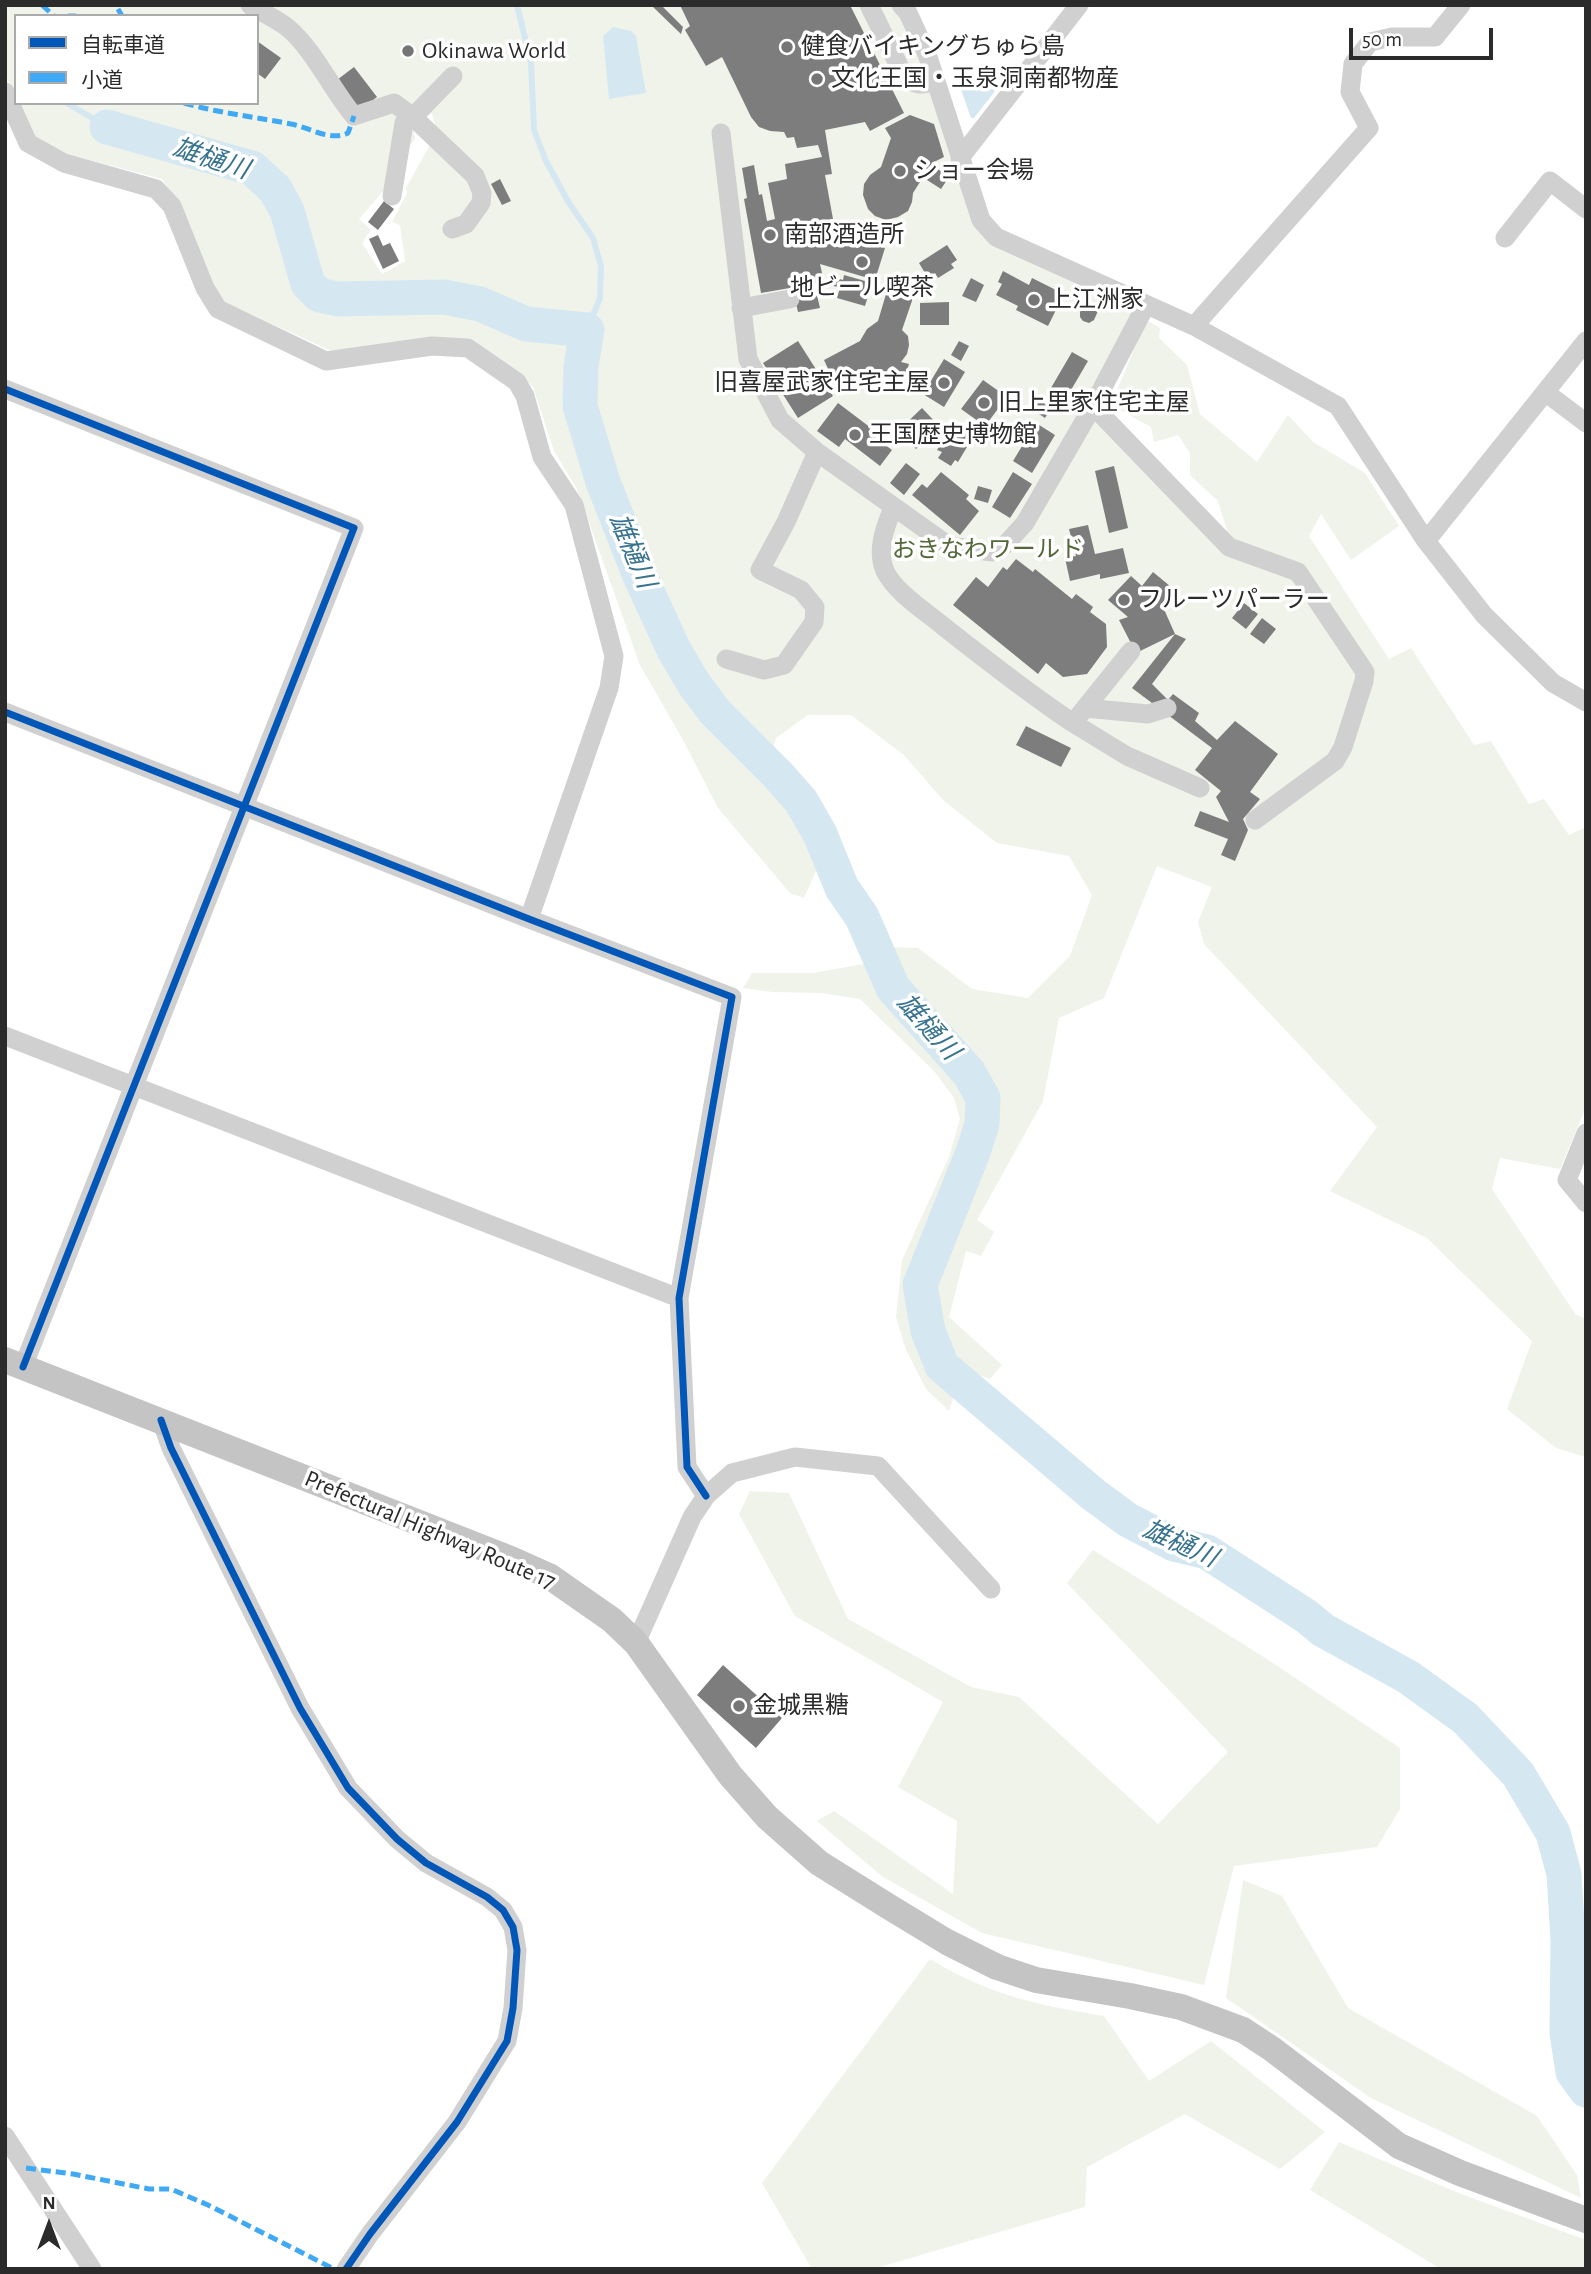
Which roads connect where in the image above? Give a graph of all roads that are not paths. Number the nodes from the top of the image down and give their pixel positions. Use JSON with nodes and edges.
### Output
{"nodes":[{"id":1,"x":250,"y":5,"type":"edge"},
{"id":2,"x":869,"y":5,"type":"edge"},
{"id":3,"x":901,"y":5,"type":"edge"},
{"id":4,"x":1079,"y":5,"type":"edge"},
{"id":5,"x":1461,"y":5,"type":"edge"},
{"id":6,"x":453,"y":76,"type":"dead end"},
{"id":7,"x":935,"y":80,"type":"junction"},
{"id":8,"x":5,"y":92,"type":"edge"},
{"id":9,"x":413,"y":117,"type":"junction"},
{"id":10,"x":721,"y":133,"type":"dead end"},
{"id":11,"x":960,"y":158,"type":"junction"},
{"id":12,"x":392,"y":196,"type":"dead end"},
{"id":13,"x":1586,"y":209,"type":"edge"},
{"id":14,"x":452,"y":229,"type":"dead end"},
{"id":15,"x":1505,"y":239,"type":"dead end"},
{"id":16,"x":790,"y":299,"type":"dead end"},
{"id":17,"x":1146,"y":305,"type":"junction"},
{"id":18,"x":741,"y":308,"type":"junction"},
{"id":19,"x":1194,"y":326,"type":"junction"},
{"id":20,"x":1586,"y":341,"type":"edge"},
{"id":21,"x":5,"y":389,"type":"edge"},
{"id":22,"x":1545,"y":391,"type":"junction"},
{"id":23,"x":1093,"y":406,"type":"junction"},
{"id":24,"x":1586,"y":423,"type":"edge"},
{"id":25,"x":817,"y":452,"type":"junction"},
{"id":26,"x":894,"y":508,"type":"junction"},
{"id":27,"x":1426,"y":541,"type":"junction"},
{"id":28,"x":1131,"y":651,"type":"dead end"},
{"id":29,"x":726,"y":659,"type":"dead end"},
{"id":30,"x":1586,"y":702,"type":"edge"},
{"id":31,"x":1167,"y":708,"type":"dead end"},
{"id":32,"x":5,"y":712,"type":"edge"},
{"id":33,"x":1079,"y":715,"type":"junction"},
{"id":34,"x":1200,"y":789,"type":"dead end"},
{"id":35,"x":244,"y":807,"type":"junction"},
{"id":36,"x":1255,"y":820,"type":"dead end"},
{"id":37,"x":529,"y":919,"type":"junction"},
{"id":38,"x":5,"y":1036,"type":"edge"},
{"id":39,"x":134,"y":1087,"type":"junction"},
{"id":40,"x":1586,"y":1133,"type":"edge"},
{"id":41,"x":1586,"y":1203,"type":"edge"},
{"id":42,"x":679,"y":1298,"type":"junction"},
{"id":43,"x":14,"y":1364,"type":"edge"},
{"id":44,"x":160,"y":1420,"type":"junction"},
{"id":45,"x":706,"y":1496,"type":"junction"},
{"id":46,"x":991,"y":1589,"type":"dead end"},
{"id":47,"x":636,"y":1643,"type":"junction"},
{"id":48,"x":5,"y":2136,"type":"edge"},
{"id":49,"x":1586,"y":2221,"type":"edge"},
{"id":50,"x":92,"y":2269,"type":"edge"},
{"id":51,"x":346,"y":2269,"type":"edge"}],
"edges":[{"from":1,"to":9,"type":"street"},
{"from":2,"to":7,"type":"street"},
{"from":3,"to":7,"type":"street"},
{"from":4,"to":11,"type":"street"},
{"from":5,"to":19,"type":"street"},
{"from":6,"to":9,"type":"street"},
{"from":7,"to":11,"type":"street"},
{"from":8,"to":37,"type":"street"},
{"from":9,"to":12,"type":"street"},
{"from":9,"to":14,"type":"street"},
{"from":10,"to":18,"type":"street"},
{"from":11,"to":17,"type":"street"},
{"from":13,"to":15,"type":"street"},
{"from":16,"to":18,"type":"street"},
{"from":17,"to":19,"type":"street"},
{"from":17,"to":23,"type":"street"},
{"from":18,"to":25,"type":"street"},
{"from":19,"to":27,"type":"street"},
{"from":20,"to":22,"type":"street"},
{"from":21,"to":35,"type":"street"},
{"from":22,"to":24,"type":"street"},
{"from":22,"to":27,"type":"street"},
{"from":23,"to":26,"type":"street"},
{"from":23,"to":36,"type":"street"},
{"from":25,"to":26,"type":"street"},
{"from":25,"to":29,"type":"street"},
{"from":26,"to":33,"type":"street"},
{"from":27,"to":30,"type":"street"},
{"from":28,"to":33,"type":"street"},
{"from":31,"to":33,"type":"street"},
{"from":32,"to":35,"type":"street"},
{"from":33,"to":34,"type":"street"},
{"from":35,"to":37,"type":"street"},
{"from":35,"to":39,"type":"street"},
{"from":37,"to":42,"type":"street"},
{"from":38,"to":39,"type":"street"},
{"from":39,"to":42,"type":"street"},
{"from":39,"to":43,"type":"street"},
{"from":40,"to":41,"type":"street"},
{"from":42,"to":45,"type":"street"},
{"from":43,"to":44,"type":"main road","name":"Prefectural Highway Route 17"},
{"from":44,"to":47,"type":"main road","name":"Prefectural Highway Route 17"},
{"from":44,"to":51,"type":"street"},
{"from":45,"to":46,"type":"street"},
{"from":45,"to":47,"type":"street"},
{"from":47,"to":49,"type":"main road","name":"Prefectural Highway Route 17"},
{"from":48,"to":50,"type":"street"}]}
